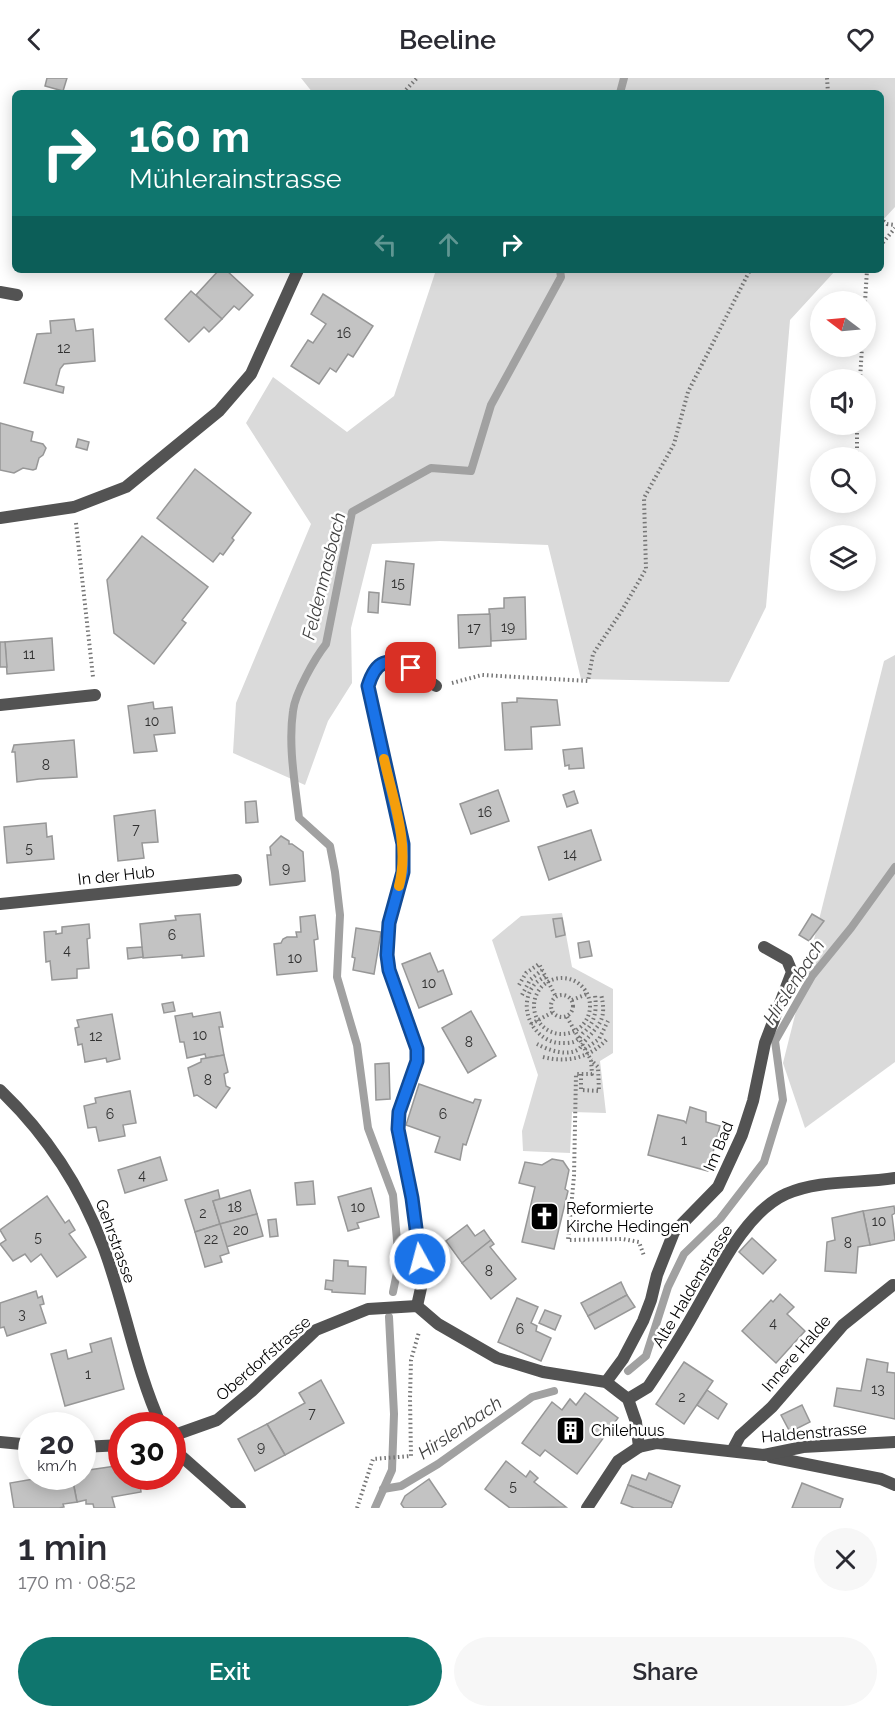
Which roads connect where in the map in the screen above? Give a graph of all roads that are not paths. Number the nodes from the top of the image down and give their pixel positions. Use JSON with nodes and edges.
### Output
{"nodes":[{"id":1,"x":297,"y":273,"type":"edge"},
{"id":2,"x":0,"y":292,"type":"edge"},
{"id":3,"x":17,"y":295,"type":"dead end"},
{"id":4,"x":0,"y":518,"type":"edge"},
{"id":5,"x":436,"y":686,"type":"road end"},
{"id":6,"x":95,"y":695,"type":"road end"},
{"id":7,"x":0,"y":705,"type":"edge"},
{"id":8,"x":236,"y":880,"type":"dead end"},
{"id":9,"x":0,"y":904,"type":"edge"},
{"id":10,"x":764,"y":947,"type":"dead end"},
{"id":11,"x":0,"y":1090,"type":"edge"},
{"id":12,"x":895,"y":1178,"type":"edge"},
{"id":13,"x":893,"y":1285,"type":"dead end"},
{"id":14,"x":417,"y":1306,"type":"junction"},
{"id":15,"x":606,"y":1382,"type":"junction"},
{"id":16,"x":627,"y":1399,"type":"junction"},
{"id":17,"x":155,"y":1412,"type":"edge"},
{"id":18,"x":186,"y":1431,"type":"edge"},
{"id":19,"x":895,"y":1442,"type":"edge"},
{"id":20,"x":0,"y":1443,"type":"edge"},
{"id":21,"x":18,"y":1444,"type":"edge"},
{"id":22,"x":639,"y":1447,"type":"junction"},
{"id":23,"x":732,"y":1450,"type":"junction"},
{"id":24,"x":764,"y":1455,"type":"junction"},
{"id":25,"x":186,"y":1460,"type":"edge"},
{"id":26,"x":895,"y":1485,"type":"edge"},
{"id":27,"x":240,"y":1508,"type":"edge"},
{"id":28,"x":587,"y":1508,"type":"edge"}],
"edges":[{"from":1,"to":4,"type":"street"},
{"from":2,"to":3,"type":"street"},
{"from":5,"to":14,"type":"street"},
{"from":6,"to":7,"type":"street"},
{"from":8,"to":9,"type":"street","name":"In der Hub"},
{"from":10,"to":15,"type":"street","name":"Im Bad"},
{"from":11,"to":17,"type":"street","name":"Gehrstrasse"},
{"from":12,"to":16,"type":"street","name":"Alte Haldenstrasse"},
{"from":13,"to":23,"type":"street","name":"Innere Halde"},
{"from":14,"to":15,"type":"street"},
{"from":14,"to":18,"type":"street","name":"Oberdorfstrasse"},
{"from":15,"to":16,"type":"street"},
{"from":16,"to":22,"type":"street"},
{"from":19,"to":24,"type":"street","name":"Haldenstrasse"},
{"from":20,"to":21,"type":"street"},
{"from":22,"to":23,"type":"street","name":"Haldenstrasse"},
{"from":22,"to":28,"type":"street"},
{"from":23,"to":24,"type":"street","name":"Haldenstrasse"},
{"from":24,"to":26,"type":"street"},
{"from":25,"to":27,"type":"street"}]}
